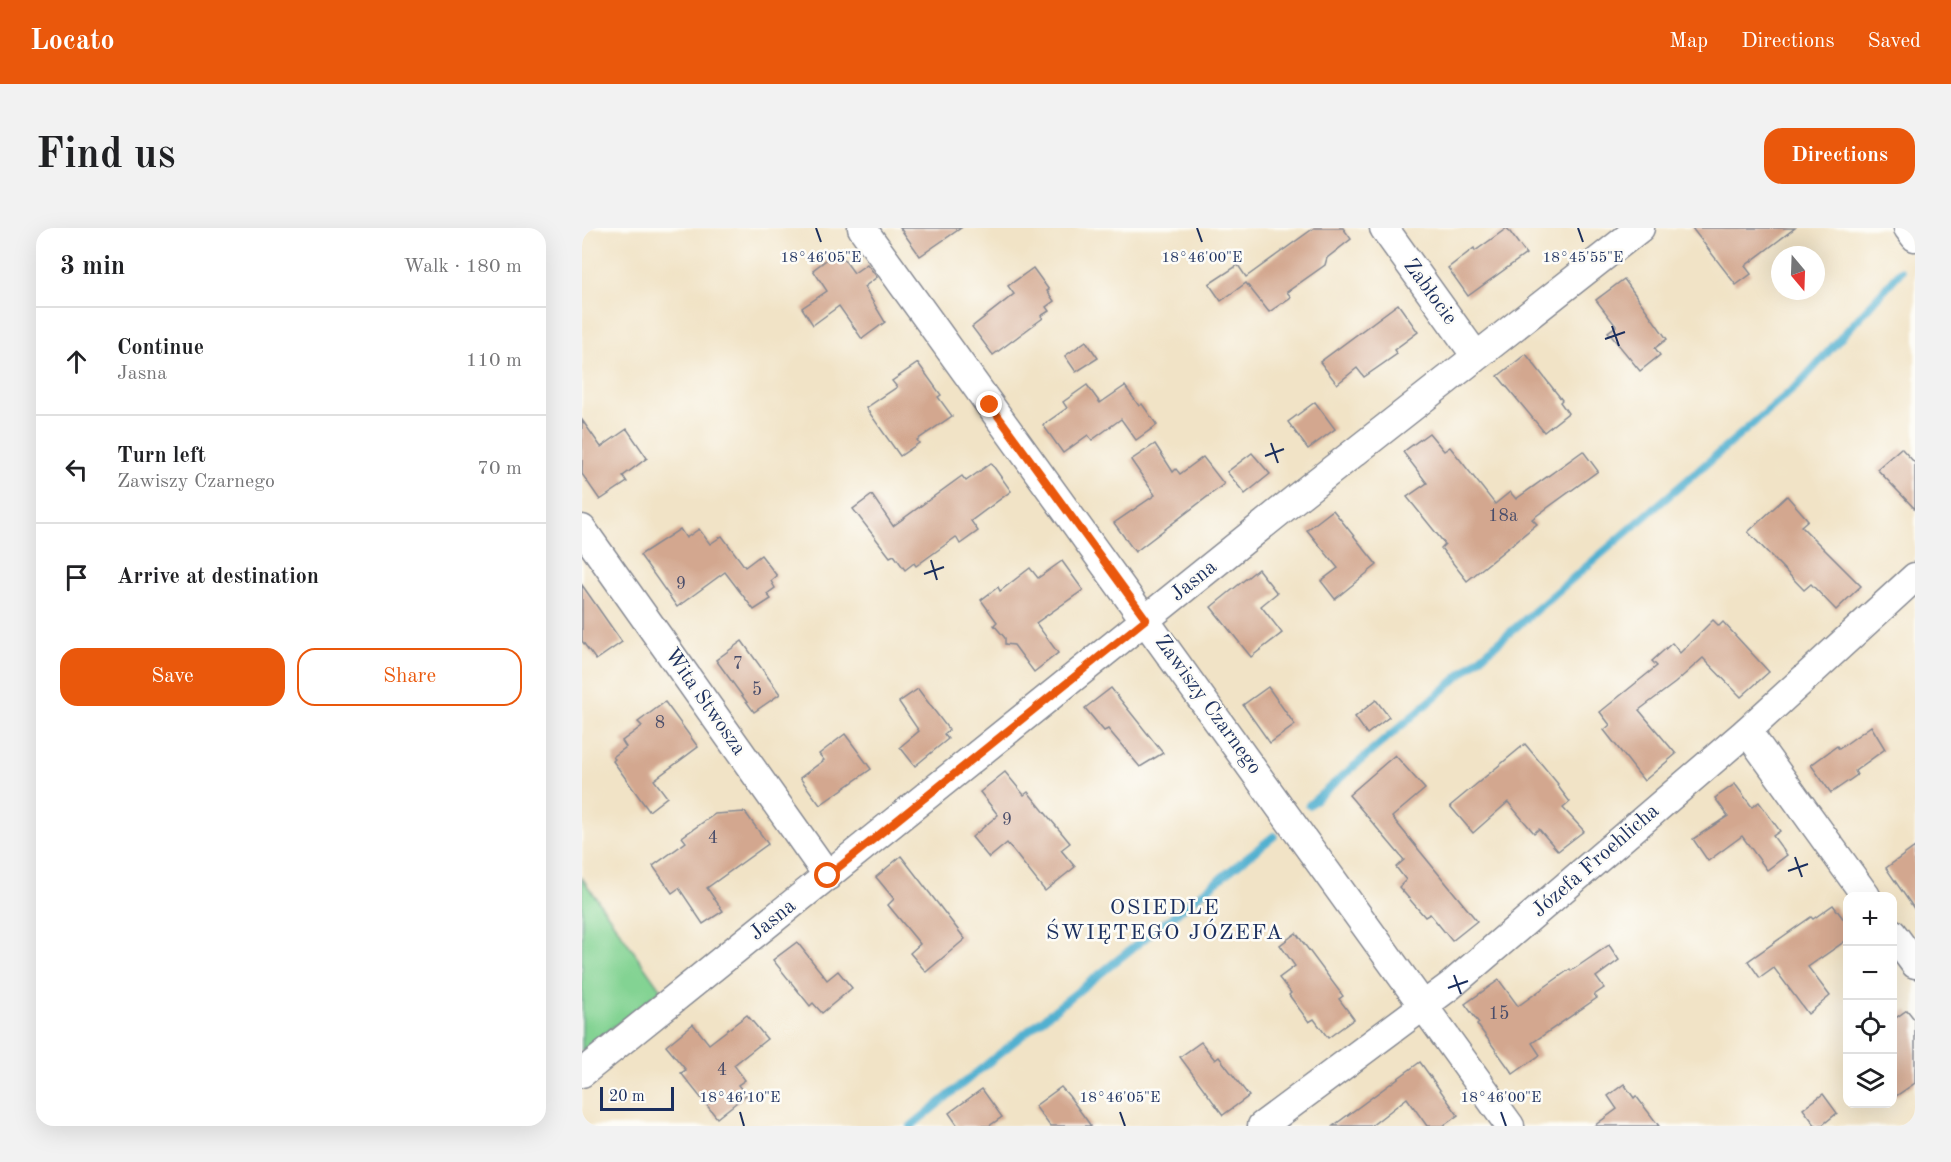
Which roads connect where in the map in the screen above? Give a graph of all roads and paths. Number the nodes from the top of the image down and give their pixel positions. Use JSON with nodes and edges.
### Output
{"nodes":[{"id":1,"x":862,"y":228,"type":"edge"},
{"id":2,"x":1384,"y":228,"type":"edge"},
{"id":3,"x":1640,"y":228,"type":"edge"},
{"id":4,"x":1908,"y":228,"type":"edge"},
{"id":5,"x":1915,"y":237,"type":"edge"},
{"id":6,"x":1476,"y":356,"type":"junction"},
{"id":7,"x":582,"y":529,"type":"edge"},
{"id":8,"x":1915,"y":577,"type":"edge"},
{"id":9,"x":1146,"y":619,"type":"junction"},
{"id":10,"x":1748,"y":731,"type":"junction"},
{"id":11,"x":828,"y":876,"type":"junction"},
{"id":12,"x":1862,"y":892,"type":"edge"},
{"id":13,"x":1897,"y":939,"type":"edge"},
{"id":14,"x":1915,"y":964,"type":"edge"},
{"id":15,"x":1424,"y":1006,"type":"junction"},
{"id":16,"x":582,"y":1073,"type":"edge"},
{"id":17,"x":1262,"y":1126,"type":"edge"},
{"id":18,"x":1510,"y":1126,"type":"edge"}],
"edges":[{"from":1,"to":9,"type":"street","name":"Zawiszy Czarnego"},
{"from":2,"to":6,"type":"street","name":"Zabłocie"},
{"from":3,"to":6,"type":"street","name":"Jasna"},
{"from":4,"to":5,"type":"street"},
{"from":6,"to":9,"type":"street","name":"Jasna"},
{"from":7,"to":11,"type":"street","name":"Wita Stwosza"},
{"from":8,"to":10,"type":"street","name":"Józefa Froehlicha"},
{"from":9,"to":11,"type":"street","name":"Jasna"},
{"from":9,"to":15,"type":"street","name":"Zawiszy Czarnego"},
{"from":10,"to":12,"type":"street"},
{"from":10,"to":15,"type":"street","name":"Józefa Froehlicha"},
{"from":11,"to":16,"type":"street","name":"Jasna"},
{"from":13,"to":14,"type":"street"},
{"from":15,"to":17,"type":"street","name":"Józefa Froehlicha"},
{"from":15,"to":18,"type":"street","name":"Zawiszy Czarnego"}]}
